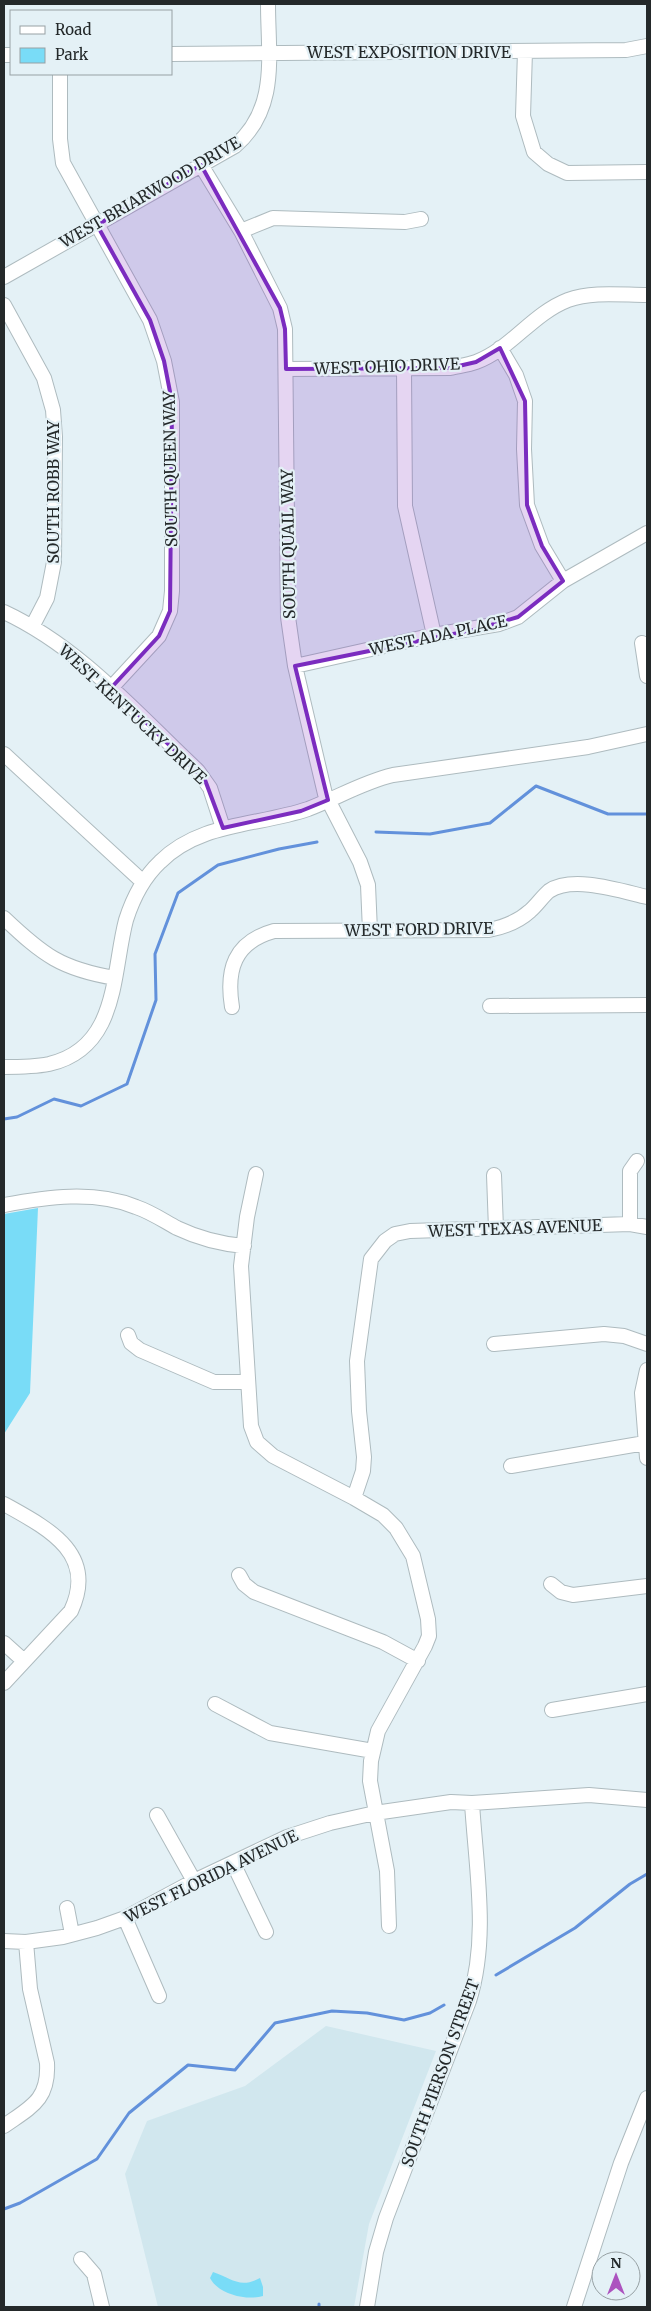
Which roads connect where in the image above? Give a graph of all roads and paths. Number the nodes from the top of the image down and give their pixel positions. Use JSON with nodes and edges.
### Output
{"nodes":[{"id":1,"x":268,"y":4,"type":"edge"},
{"id":2,"x":647,"y":46,"type":"edge"},
{"id":3,"x":525,"y":51,"type":"junction"},
{"id":4,"x":268,"y":53,"type":"junction"},
{"id":5,"x":172,"y":54,"type":"edge"},
{"id":6,"x":60,"y":75,"type":"edge"},
{"id":7,"x":201,"y":165,"type":"junction"},
{"id":8,"x":647,"y":172,"type":"edge"},
{"id":9,"x":421,"y":219,"type":"dead end"},
{"id":10,"x":97,"y":225,"type":"junction"},
{"id":11,"x":241,"y":231,"type":"junction"},
{"id":12,"x":4,"y":277,"type":"edge"},
{"id":13,"x":647,"y":295,"type":"edge"},
{"id":14,"x":4,"y":305,"type":"edge"},
{"id":15,"x":500,"y":348,"type":"junction"},
{"id":16,"x":286,"y":369,"type":"junction"},
{"id":17,"x":404,"y":369,"type":"junction"},
{"id":18,"x":647,"y":534,"type":"edge"},
{"id":19,"x":564,"y":581,"type":"junction"},
{"id":20,"x":4,"y":612,"type":"edge"},
{"id":21,"x":32,"y":626,"type":"junction"},
{"id":22,"x":434,"y":635,"type":"junction"},
{"id":23,"x":642,"y":643,"type":"dead end"},
{"id":24,"x":295,"y":666,"type":"junction"},
{"id":25,"x":647,"y":676,"type":"edge"},
{"id":26,"x":111,"y":688,"type":"junction"},
{"id":27,"x":647,"y":734,"type":"edge"},
{"id":28,"x":4,"y":754,"type":"edge"},
{"id":29,"x":328,"y":800,"type":"junction"},
{"id":30,"x":223,"y":828,"type":"junction"},
{"id":31,"x":142,"y":882,"type":"junction"},
{"id":32,"x":647,"y":897,"type":"edge"},
{"id":33,"x":4,"y":918,"type":"edge"},
{"id":34,"x":370,"y":931,"type":"junction"},
{"id":35,"x":116,"y":978,"type":"junction"},
{"id":36,"x":647,"y":1005,"type":"edge"},
{"id":37,"x":490,"y":1006,"type":"dead end"},
{"id":38,"x":232,"y":1008,"type":"dead end"},
{"id":39,"x":4,"y":1067,"type":"edge"},
{"id":40,"x":637,"y":1161,"type":"dead end"},
{"id":41,"x":256,"y":1174,"type":"dead end"},
{"id":42,"x":494,"y":1174,"type":"dead end"},
{"id":43,"x":4,"y":1205,"type":"edge"},
{"id":44,"x":630,"y":1224,"type":"junction"},
{"id":45,"x":647,"y":1227,"type":"edge"},
{"id":46,"x":496,"y":1229,"type":"junction"},
{"id":47,"x":244,"y":1246,"type":"junction"},
{"id":48,"x":128,"y":1335,"type":"dead end"},
{"id":49,"x":494,"y":1344,"type":"dead end"},
{"id":50,"x":647,"y":1344,"type":"edge"},
{"id":51,"x":647,"y":1370,"type":"edge"},
{"id":52,"x":248,"y":1382,"type":"junction"},
{"id":53,"x":645,"y":1443,"type":"junction"},
{"id":54,"x":647,"y":1458,"type":"edge"},
{"id":55,"x":511,"y":1466,"type":"dead end"},
{"id":56,"x":354,"y":1498,"type":"junction"},
{"id":57,"x":4,"y":1504,"type":"edge"},
{"id":58,"x":239,"y":1576,"type":"dead end"},
{"id":59,"x":551,"y":1584,"type":"dead end"},
{"id":60,"x":647,"y":1586,"type":"edge"},
{"id":61,"x":4,"y":1644,"type":"edge"},
{"id":62,"x":418,"y":1660,"type":"junction"},
{"id":63,"x":24,"y":1662,"type":"junction"},
{"id":64,"x":4,"y":1683,"type":"edge"},
{"id":65,"x":647,"y":1694,"type":"edge"},
{"id":66,"x":215,"y":1704,"type":"dead end"},
{"id":67,"x":552,"y":1710,"type":"dead end"},
{"id":68,"x":373,"y":1752,"type":"junction"},
{"id":69,"x":647,"y":1800,"type":"edge"},
{"id":70,"x":472,"y":1803,"type":"junction"},
{"id":71,"x":375,"y":1813,"type":"junction"},
{"id":72,"x":156,"y":1815,"type":"dead end"},
{"id":73,"x":234,"y":1863,"type":"junction"},
{"id":74,"x":194,"y":1881,"type":"junction"},
{"id":75,"x":67,"y":1908,"type":"dead end"},
{"id":76,"x":125,"y":1918,"type":"junction"},
{"id":77,"x":389,"y":1926,"type":"dead end"},
{"id":78,"x":266,"y":1932,"type":"dead end"},
{"id":79,"x":72,"y":1934,"type":"junction"},
{"id":80,"x":4,"y":1941,"type":"edge"},
{"id":81,"x":26,"y":1942,"type":"junction"},
{"id":82,"x":159,"y":1996,"type":"dead end"},
{"id":83,"x":647,"y":2098,"type":"edge"},
{"id":84,"x":4,"y":2126,"type":"edge"},
{"id":85,"x":81,"y":2258,"type":"dead end"},
{"id":86,"x":102,"y":2307,"type":"edge"},
{"id":87,"x":367,"y":2307,"type":"edge"},
{"id":88,"x":574,"y":2307,"type":"edge"}],
"edges":[{"from":1,"to":4,"type":"street","name":"WEST BRIARWOOD DRIVE"},
{"from":2,"to":3,"type":"street","name":"WEST EXPOSITION DRIVE"},
{"from":3,"to":4,"type":"street","name":"WEST EXPOSITION DRIVE"},
{"from":3,"to":8,"type":"street"},
{"from":4,"to":5,"type":"street","name":"WEST EXPOSITION DRIVE"},
{"from":4,"to":7,"type":"street","name":"WEST BRIARWOOD DRIVE"},
{"from":6,"to":10,"type":"street","name":"SOUTH QUEEN WAY"},
{"from":7,"to":10,"type":"street","name":"WEST BRIARWOOD DRIVE"},
{"from":7,"to":11,"type":"street","name":"SOUTH QUAIL WAY"},
{"from":9,"to":11,"type":"street"},
{"from":10,"to":12,"type":"street","name":"WEST BRIARWOOD DRIVE"},
{"from":10,"to":26,"type":"street","name":"SOUTH QUEEN WAY"},
{"from":11,"to":16,"type":"street","name":"SOUTH QUAIL WAY"},
{"from":13,"to":15,"type":"street","name":"WEST OHIO DRIVE"},
{"from":14,"to":21,"type":"street","name":"SOUTH ROBB WAY"},
{"from":15,"to":17,"type":"street","name":"WEST OHIO DRIVE"},
{"from":15,"to":19,"type":"street"},
{"from":16,"to":17,"type":"street","name":"WEST OHIO DRIVE"},
{"from":16,"to":24,"type":"street","name":"SOUTH QUAIL WAY"},
{"from":17,"to":22,"type":"street"},
{"from":18,"to":19,"type":"street","name":"WEST ADA PLACE"},
{"from":19,"to":22,"type":"street","name":"WEST ADA PLACE"},
{"from":20,"to":21,"type":"street","name":"WEST KENTUCKY DRIVE"},
{"from":21,"to":26,"type":"street","name":"WEST KENTUCKY DRIVE"},
{"from":22,"to":24,"type":"street","name":"WEST ADA PLACE"},
{"from":23,"to":25,"type":"street"},
{"from":24,"to":29,"type":"street","name":"SOUTH QUAIL WAY"},
{"from":26,"to":30,"type":"street","name":"WEST KENTUCKY DRIVE"},
{"from":27,"to":29,"type":"street"},
{"from":28,"to":31,"type":"street"},
{"from":29,"to":30,"type":"street"},
{"from":29,"to":34,"type":"street","name":"SOUTH QUAIL WAY"},
{"from":30,"to":31,"type":"street"},
{"from":31,"to":35,"type":"street"},
{"from":32,"to":34,"type":"street","name":"WEST FORD DRIVE"},
{"from":33,"to":35,"type":"street"},
{"from":34,"to":38,"type":"street","name":"WEST FORD DRIVE"},
{"from":35,"to":39,"type":"street"},
{"from":36,"to":37,"type":"street"},
{"from":40,"to":44,"type":"street"},
{"from":41,"to":47,"type":"street"},
{"from":42,"to":46,"type":"street"},
{"from":43,"to":47,"type":"street"},
{"from":44,"to":45,"type":"street","name":"WEST TEXAS AVENUE"},
{"from":44,"to":46,"type":"street","name":"WEST TEXAS AVENUE"},
{"from":46,"to":56,"type":"street","name":"WEST TEXAS AVENUE"},
{"from":47,"to":52,"type":"street"},
{"from":48,"to":52,"type":"street"},
{"from":49,"to":50,"type":"street"},
{"from":51,"to":53,"type":"street"},
{"from":52,"to":56,"type":"street"},
{"from":53,"to":54,"type":"street"},
{"from":53,"to":55,"type":"street"},
{"from":56,"to":62,"type":"street"},
{"from":57,"to":63,"type":"street"},
{"from":58,"to":62,"type":"street"},
{"from":59,"to":60,"type":"street"},
{"from":61,"to":63,"type":"street"},
{"from":62,"to":68,"type":"street"},
{"from":63,"to":64,"type":"street"},
{"from":65,"to":67,"type":"street"},
{"from":66,"to":68,"type":"street"},
{"from":68,"to":71,"type":"street"},
{"from":69,"to":70,"type":"street","name":"WEST FLORIDA AVENUE"},
{"from":70,"to":71,"type":"street","name":"WEST FLORIDA AVENUE"},
{"from":70,"to":87,"type":"street","name":"SOUTH PIERSON STREET"},
{"from":71,"to":73,"type":"street","name":"WEST FLORIDA AVENUE"},
{"from":71,"to":77,"type":"street"},
{"from":72,"to":74,"type":"street"},
{"from":73,"to":74,"type":"street","name":"WEST FLORIDA AVENUE"},
{"from":73,"to":78,"type":"street"},
{"from":74,"to":76,"type":"street","name":"WEST FLORIDA AVENUE"},
{"from":75,"to":79,"type":"street"},
{"from":76,"to":79,"type":"street","name":"WEST FLORIDA AVENUE"},
{"from":76,"to":82,"type":"street"},
{"from":79,"to":81,"type":"street","name":"WEST FLORIDA AVENUE"},
{"from":80,"to":81,"type":"street","name":"WEST FLORIDA AVENUE"},
{"from":81,"to":84,"type":"street"},
{"from":83,"to":88,"type":"street"},
{"from":85,"to":86,"type":"street"}]}
